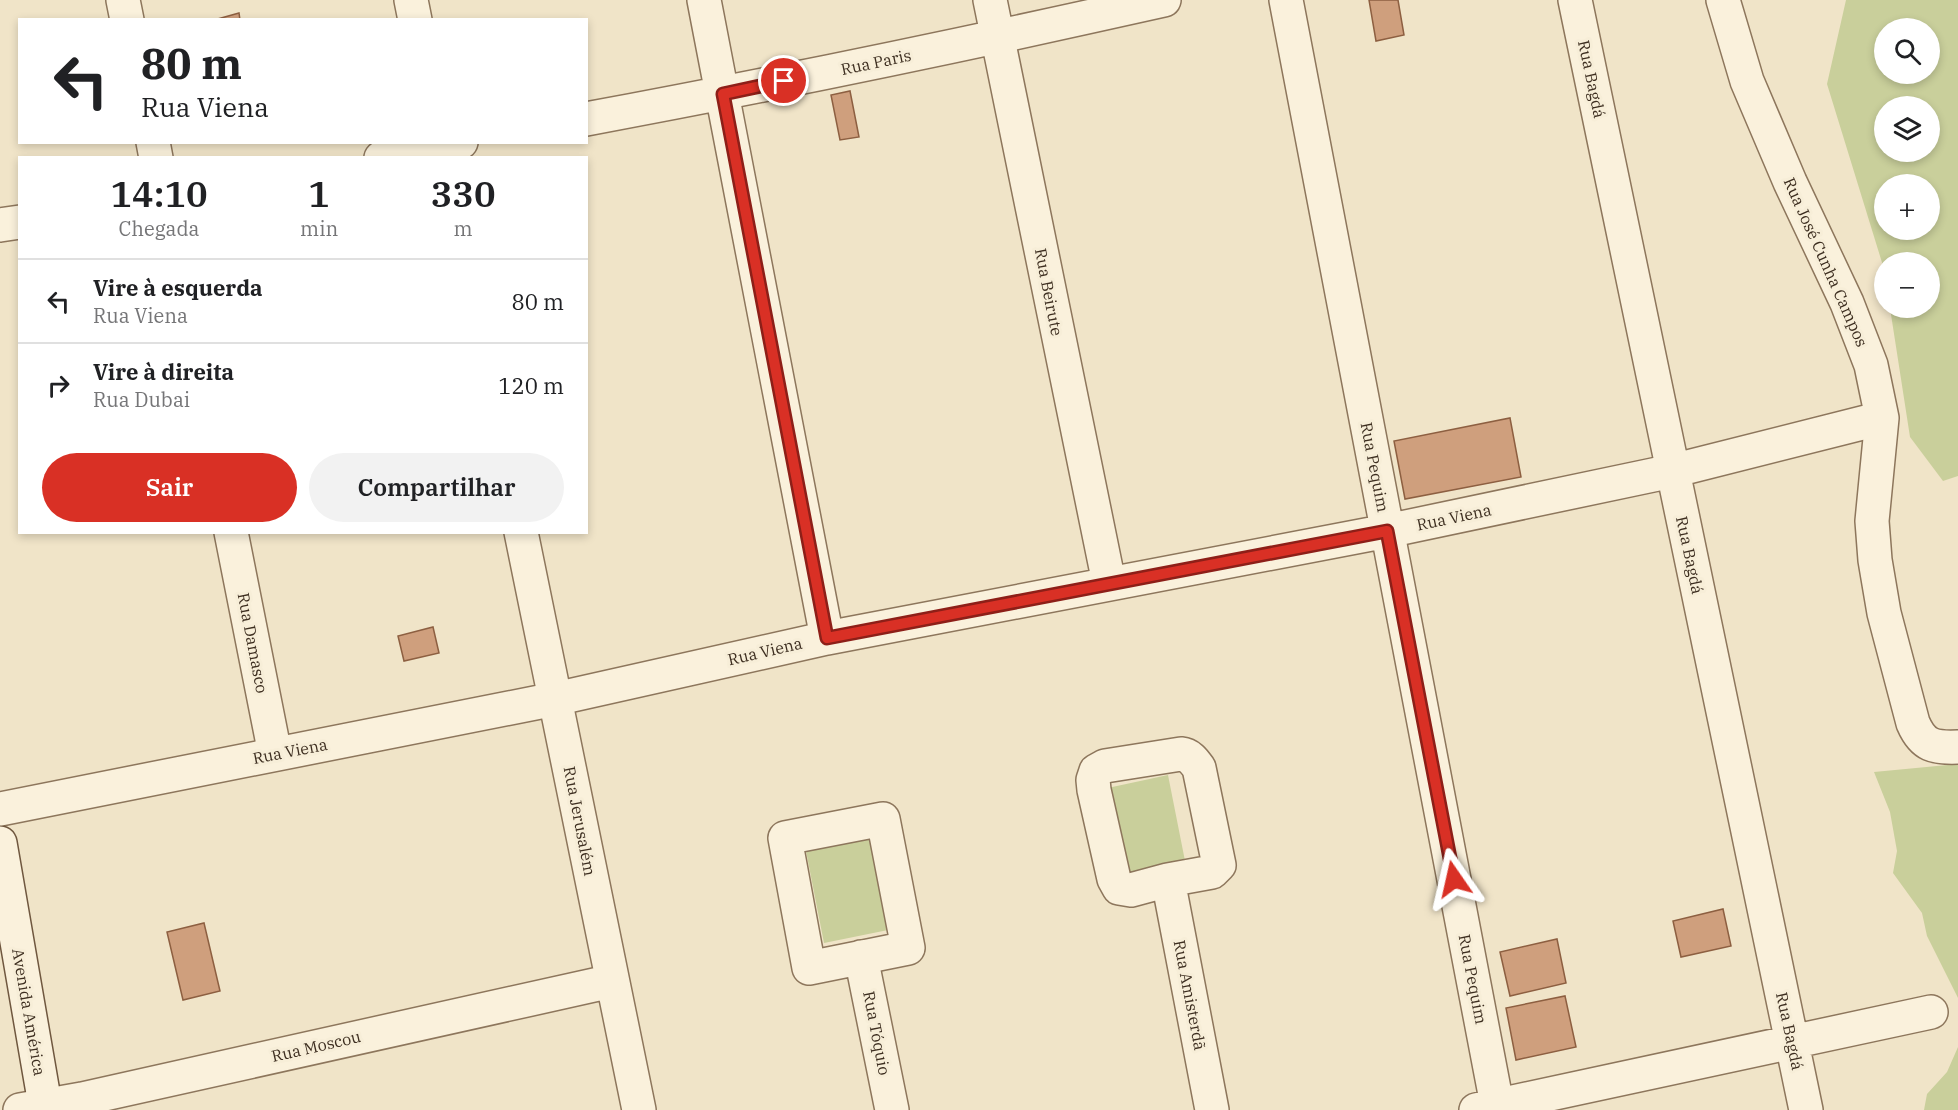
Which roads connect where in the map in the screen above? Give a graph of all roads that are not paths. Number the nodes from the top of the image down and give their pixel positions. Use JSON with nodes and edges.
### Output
{"nodes":[{"id":1,"x":123,"y":0,"type":"edge"},
{"id":2,"x":411,"y":0,"type":"edge"},
{"id":3,"x":704,"y":0,"type":"edge"},
{"id":4,"x":990,"y":0,"type":"edge"},
{"id":5,"x":1164,"y":0,"type":"edge"},
{"id":6,"x":1286,"y":0,"type":"edge"},
{"id":7,"x":1575,"y":0,"type":"edge"},
{"id":8,"x":1723,"y":0,"type":"edge"},
{"id":9,"x":127,"y":18,"type":"edge"},
{"id":10,"x":415,"y":18,"type":"edge"},
{"id":11,"x":998,"y":38,"type":"junction"},
{"id":12,"x":723,"y":94,"type":"junction"},
{"id":13,"x":588,"y":119,"type":"edge"},
{"id":14,"x":446,"y":147,"type":"edge"},
{"id":15,"x":393,"y":156,"type":"edge"},
{"id":16,"x":18,"y":222,"type":"edge"},
{"id":17,"x":0,"y":225,"type":"edge"},
{"id":18,"x":1882,"y":418,"type":"junction"},
{"id":19,"x":1672,"y":471,"type":"junction"},
{"id":20,"x":1387,"y":531,"type":"junction"},
{"id":21,"x":231,"y":534,"type":"edge"},
{"id":22,"x":521,"y":534,"type":"edge"},
{"id":23,"x":1108,"y":583,"type":"junction"},
{"id":24,"x":827,"y":638,"type":"junction"},
{"id":25,"x":555,"y":699,"type":"junction"},
{"id":26,"x":1958,"y":747,"type":"edge"},
{"id":27,"x":275,"y":754,"type":"junction"},
{"id":28,"x":0,"y":809,"type":"edge"},
{"id":29,"x":0,"y":843,"type":"edge"},
{"id":30,"x":1168,"y":880,"type":"junction"},
{"id":31,"x":861,"y":957,"type":"junction"},
{"id":32,"x":612,"y":981,"type":"junction"},
{"id":33,"x":1931,"y":1012,"type":"dead end"},
{"id":34,"x":1792,"y":1043,"type":"junction"},
{"id":35,"x":1490,"y":1108,"type":"edge"},
{"id":36,"x":38,"y":1109,"type":"edge"},
{"id":37,"x":639,"y":1110,"type":"edge"},
{"id":38,"x":892,"y":1110,"type":"edge"},
{"id":39,"x":1212,"y":1110,"type":"edge"},
{"id":40,"x":1806,"y":1110,"type":"edge"}],
"edges":[{"from":1,"to":9,"type":"street"},
{"from":2,"to":10,"type":"street"},
{"from":3,"to":12,"type":"street"},
{"from":4,"to":11,"type":"street","name":"Rua Beirute"},
{"from":5,"to":11,"type":"street","name":"Rua Paris"},
{"from":6,"to":20,"type":"street","name":"Rua Pequim"},
{"from":7,"to":19,"type":"street","name":"Rua Bagdá"},
{"from":8,"to":18,"type":"street","name":"Rua José Cunha Campos"},
{"from":11,"to":12,"type":"street","name":"Rua Paris"},
{"from":11,"to":23,"type":"street","name":"Rua Beirute"},
{"from":12,"to":13,"type":"street","name":"Rua Paris"},
{"from":12,"to":24,"type":"street"},
{"from":14,"to":15,"type":"street"},
{"from":16,"to":17,"type":"street"},
{"from":18,"to":19,"type":"street","name":"Rua Viena"},
{"from":18,"to":26,"type":"street","name":"Rua José Cunha Campos"},
{"from":19,"to":20,"type":"street","name":"Rua Viena"},
{"from":19,"to":34,"type":"street","name":"Rua Bagdá"},
{"from":20,"to":23,"type":"street","name":"Rua Viena"},
{"from":20,"to":35,"type":"street","name":"Rua Pequim"},
{"from":21,"to":27,"type":"street","name":"Rua Damasco"},
{"from":22,"to":25,"type":"street","name":"Rua Jerusalém"},
{"from":23,"to":24,"type":"street","name":"Rua Viena"},
{"from":24,"to":25,"type":"street","name":"Rua Viena"},
{"from":25,"to":27,"type":"street","name":"Rua Viena"},
{"from":25,"to":32,"type":"street","name":"Rua Jerusalém"},
{"from":27,"to":28,"type":"street","name":"Rua Viena"},
{"from":29,"to":36,"type":"street","name":"Avenida América"},
{"from":30,"to":30,"type":"street"},
{"from":30,"to":39,"type":"street","name":"Rua Amisterdã"},
{"from":31,"to":31,"type":"street"},
{"from":31,"to":38,"type":"street","name":"Rua Tóquio"},
{"from":32,"to":36,"type":"street","name":"Rua Moscou"},
{"from":32,"to":37,"type":"street","name":"Rua Jerusalém"},
{"from":33,"to":34,"type":"street"},
{"from":34,"to":35,"type":"street"},
{"from":34,"to":40,"type":"street","name":"Rua Bagdá"}]}
